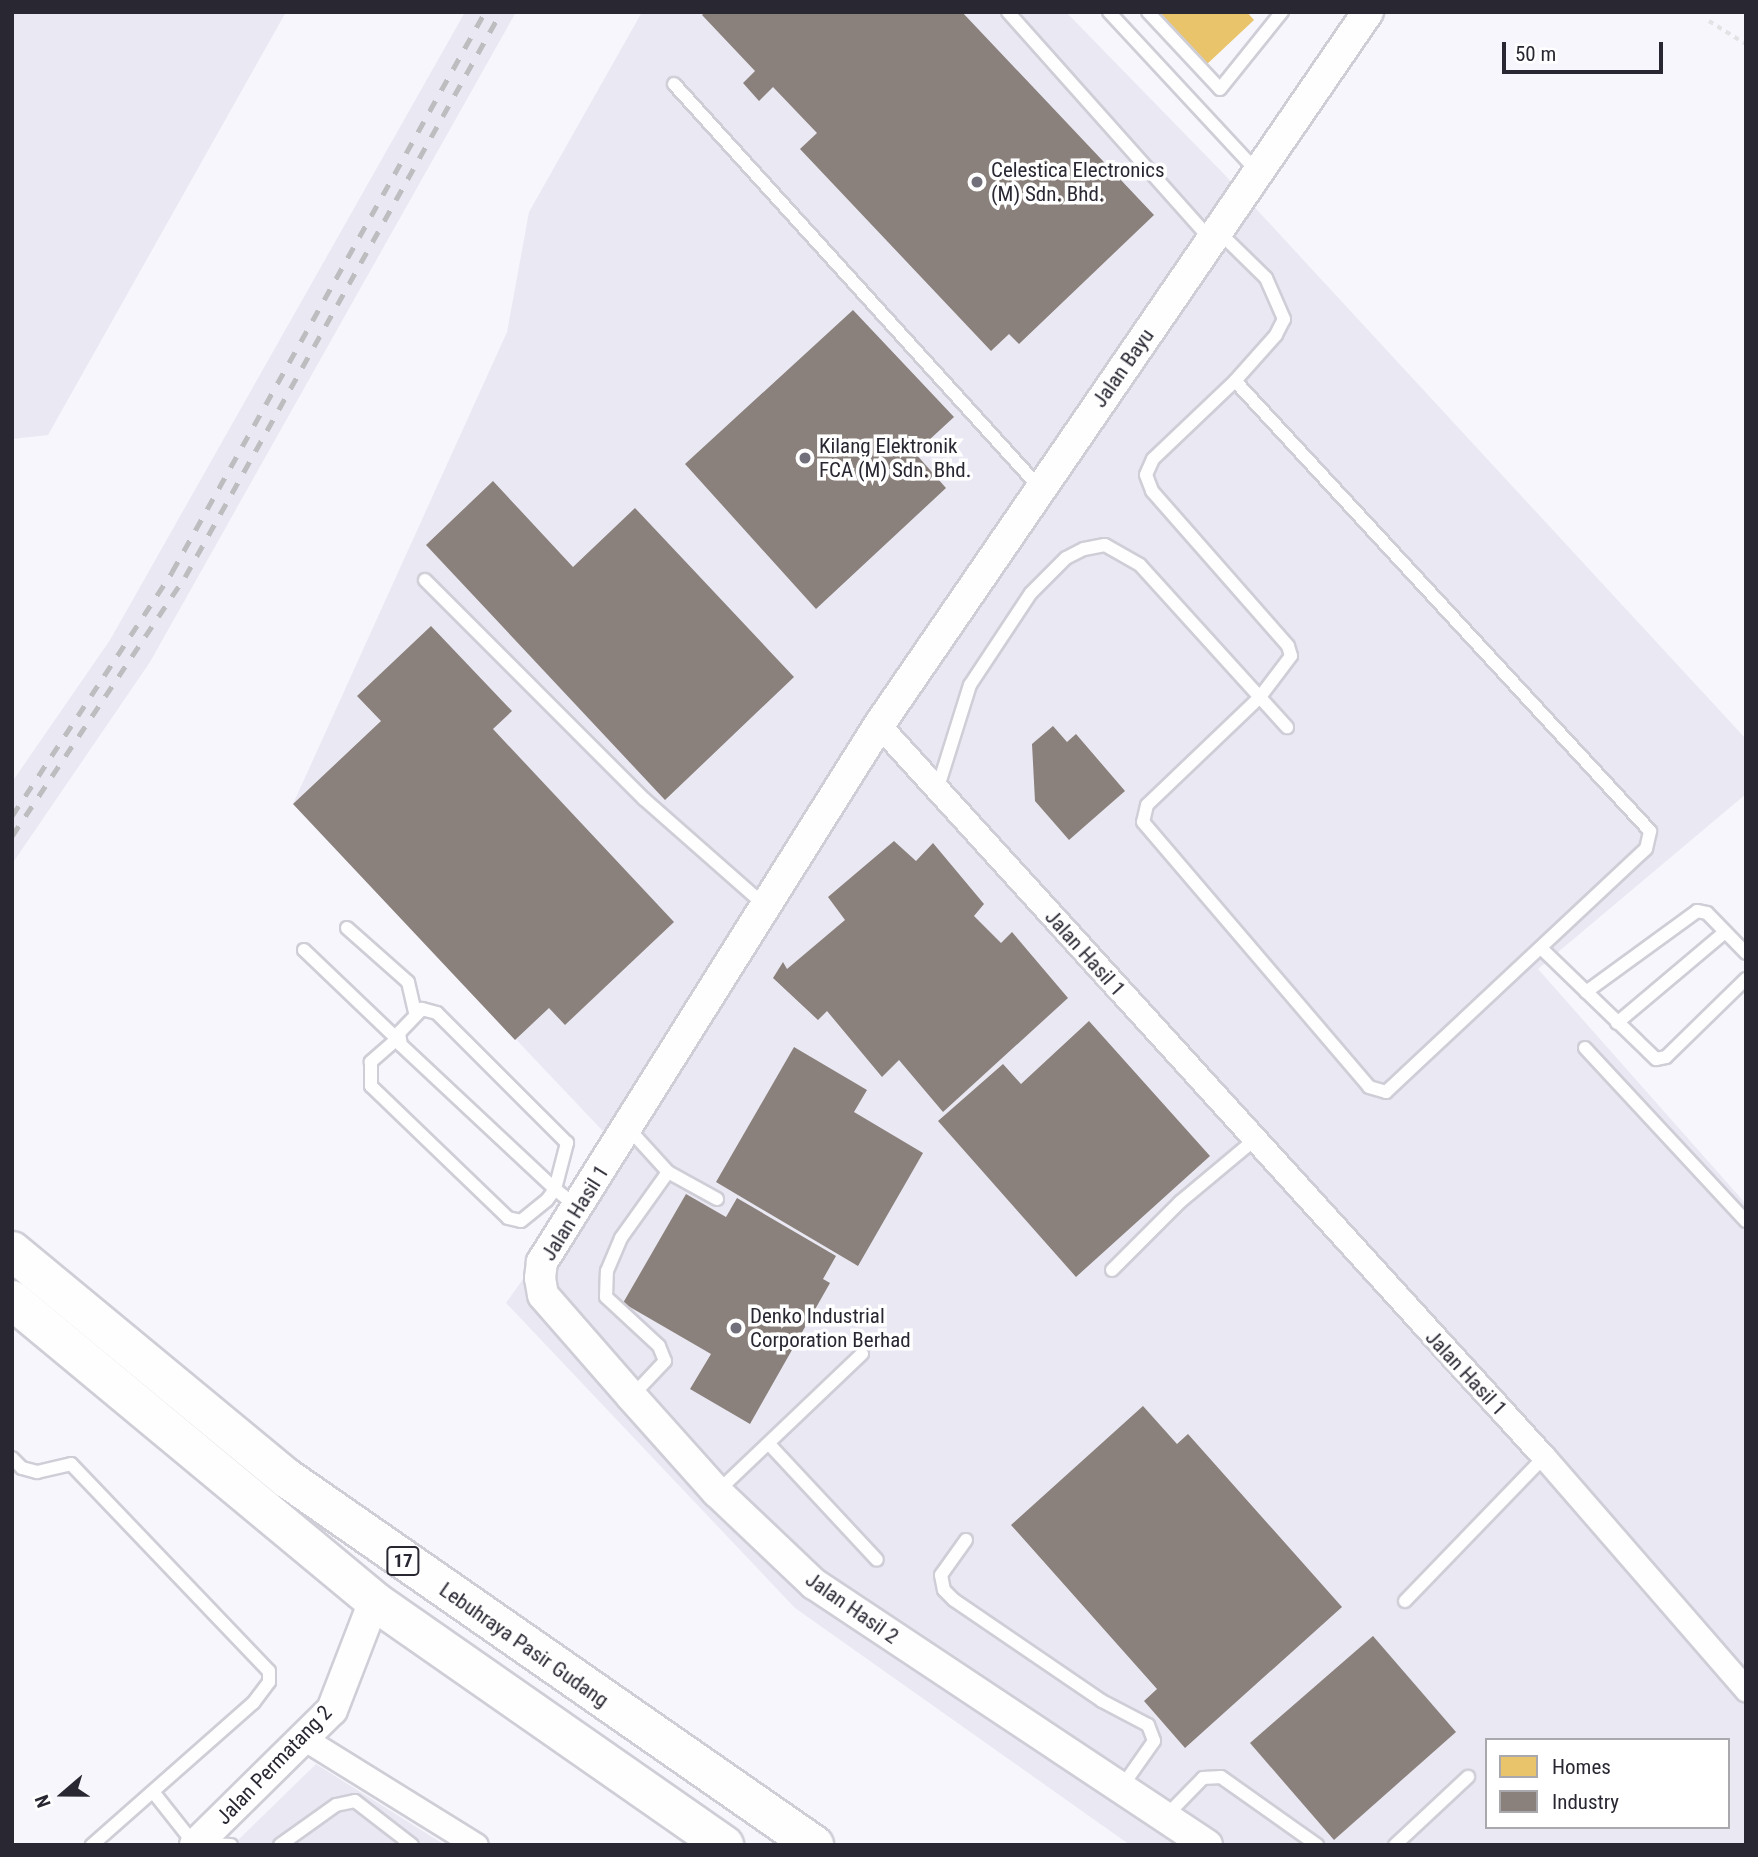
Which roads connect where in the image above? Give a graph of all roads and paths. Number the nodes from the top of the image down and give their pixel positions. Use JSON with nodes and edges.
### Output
{"nodes":[{"id":1,"x":1008,"y":12,"type":"edge"},
{"id":2,"x":1109,"y":12,"type":"edge"},
{"id":3,"x":1148,"y":12,"type":"edge"},
{"id":4,"x":1368,"y":12,"type":"edge"},
{"id":5,"x":1274,"y":15,"type":"edge"},
{"id":6,"x":1709,"y":21,"type":"dead end"},
{"id":7,"x":1746,"y":44,"type":"edge"},
{"id":8,"x":674,"y":84,"type":"dead end"},
{"id":9,"x":1258,"y":171,"type":"junction"},
{"id":10,"x":1215,"y":235,"type":"junction"},
{"id":11,"x":1235,"y":381,"type":"junction"},
{"id":12,"x":1040,"y":488,"type":"junction"},
{"id":13,"x":425,"y":580,"type":"dead end"},
{"id":14,"x":1260,"y":697,"type":"junction"},
{"id":15,"x":879,"y":725,"type":"junction"},
{"id":16,"x":1287,"y":727,"type":"dead end"},
{"id":17,"x":938,"y":787,"type":"junction"},
{"id":18,"x":763,"y":904,"type":"junction"},
{"id":19,"x":347,"y":928,"type":"dead end"},
{"id":20,"x":1725,"y":932,"type":"junction"},
{"id":21,"x":1541,"y":948,"type":"junction"},
{"id":22,"x":304,"y":950,"type":"dead end"},
{"id":23,"x":1746,"y":953,"type":"edge"},
{"id":24,"x":1746,"y":979,"type":"edge"},
{"id":25,"x":1586,"y":992,"type":"junction"},
{"id":26,"x":415,"y":1012,"type":"junction"},
{"id":27,"x":1617,"y":1023,"type":"junction"},
{"id":28,"x":397,"y":1039,"type":"junction"},
{"id":29,"x":1585,"y":1048,"type":"dead end"},
{"id":30,"x":628,"y":1128,"type":"junction"},
{"id":31,"x":1253,"y":1141,"type":"junction"},
{"id":32,"x":668,"y":1172,"type":"junction"},
{"id":33,"x":566,"y":1198,"type":"junction"},
{"id":34,"x":717,"y":1199,"type":"dead end"},
{"id":35,"x":1746,"y":1221,"type":"edge"},
{"id":36,"x":12,"y":1251,"type":"edge"},
{"id":37,"x":1112,"y":1270,"type":"dead end"},
{"id":38,"x":12,"y":1300,"type":"edge"},
{"id":39,"x":552,"y":1306,"type":"joint"},
{"id":40,"x":862,"y":1354,"type":"dead end"},
{"id":41,"x":632,"y":1397,"type":"junction"},
{"id":42,"x":769,"y":1444,"type":"junction"},
{"id":43,"x":1544,"y":1457,"type":"junction"},
{"id":44,"x":12,"y":1458,"type":"edge"},
{"id":45,"x":718,"y":1492,"type":"junction"},
{"id":46,"x":966,"y":1540,"type":"dead end"},
{"id":47,"x":877,"y":1560,"type":"dead end"},
{"id":48,"x":374,"y":1601,"type":"junction"},
{"id":49,"x":1405,"y":1601,"type":"dead end"},
{"id":50,"x":1746,"y":1689,"type":"edge"},
{"id":51,"x":304,"y":1739,"type":"junction"},
{"id":52,"x":1468,"y":1777,"type":"dead end"},
{"id":53,"x":1120,"y":1788,"type":"junction"},
{"id":54,"x":154,"y":1793,"type":"junction"},
{"id":55,"x":1165,"y":1817,"type":"junction"},
{"id":56,"x":92,"y":1845,"type":"edge"},
{"id":57,"x":195,"y":1845,"type":"edge"},
{"id":58,"x":231,"y":1845,"type":"edge"},
{"id":59,"x":280,"y":1845,"type":"edge"},
{"id":60,"x":412,"y":1845,"type":"edge"},
{"id":61,"x":476,"y":1845,"type":"edge"},
{"id":62,"x":724,"y":1845,"type":"edge"},
{"id":63,"x":814,"y":1845,"type":"edge"},
{"id":64,"x":1207,"y":1845,"type":"edge"},
{"id":65,"x":1317,"y":1845,"type":"edge"},
{"id":66,"x":1395,"y":1845,"type":"edge"}],
"edges":[{"from":1,"to":10,"type":"lane"},
{"from":2,"to":9,"type":"lane"},
{"from":3,"to":5,"type":"lane"},
{"from":4,"to":9,"type":"street","name":"Jalan Bayu"},
{"from":6,"to":7,"type":"path"},
{"from":8,"to":12,"type":"lane"},
{"from":9,"to":10,"type":"street","name":"Jalan Bayu"},
{"from":10,"to":11,"type":"lane"},
{"from":10,"to":12,"type":"street","name":"Jalan Bayu"},
{"from":11,"to":14,"type":"lane"},
{"from":11,"to":21,"type":"lane"},
{"from":12,"to":15,"type":"street","name":"Jalan Bayu"},
{"from":13,"to":18,"type":"lane"},
{"from":14,"to":16,"type":"lane"},
{"from":14,"to":17,"type":"lane"},
{"from":14,"to":21,"type":"lane"},
{"from":15,"to":17,"type":"street","name":"Jalan Hasil 1"},
{"from":15,"to":18,"type":"street","name":"Jalan Hasil 1"},
{"from":17,"to":31,"type":"street","name":"Jalan Hasil 1"},
{"from":18,"to":30,"type":"street","name":"Jalan Hasil 1"},
{"from":19,"to":26,"type":"lane"},
{"from":20,"to":23,"type":"lane"},
{"from":20,"to":25,"type":"lane"},
{"from":20,"to":27,"type":"lane"},
{"from":21,"to":25,"type":"lane"},
{"from":22,"to":28,"type":"lane"},
{"from":24,"to":27,"type":"lane"},
{"from":25,"to":27,"type":"lane"},
{"from":26,"to":28,"type":"lane"},
{"from":26,"to":33,"type":"lane"},
{"from":28,"to":33,"type":"lane"},
{"from":28,"to":33,"type":"lane"},
{"from":29,"to":35,"type":"lane"},
{"from":30,"to":32,"type":"lane"},
{"from":30,"to":33,"type":"street","name":"Jalan Hasil 1"},
{"from":31,"to":37,"type":"lane"},
{"from":31,"to":43,"type":"street","name":"Jalan Hasil 1"},
{"from":32,"to":34,"type":"lane"},
{"from":32,"to":41,"type":"lane"},
{"from":33,"to":39,"type":"street","name":"Jalan Hasil 1"},
{"from":36,"to":63,"type":"highway","name":"Lebuhraya Pasir Gudang","number":"17"},
{"from":38,"to":48,"type":"highway","number":"17"},
{"from":39,"to":41,"type":"street","name":"Jalan Hasil 2"},
{"from":40,"to":42,"type":"lane"},
{"from":41,"to":45,"type":"street","name":"Jalan Hasil 2"},
{"from":42,"to":45,"type":"lane"},
{"from":42,"to":47,"type":"lane"},
{"from":43,"to":49,"type":"lane"},
{"from":43,"to":50,"type":"street","name":"Jalan Hasil 1"},
{"from":44,"to":54,"type":"lane"},
{"from":45,"to":53,"type":"street","name":"Jalan Hasil 2"},
{"from":46,"to":53,"type":"lane"},
{"from":48,"to":51,"type":"street","name":"Jalan Permatang 2"},
{"from":48,"to":62,"type":"highway","number":"17"},
{"from":51,"to":57,"type":"street","name":"Jalan Permatang 2"},
{"from":51,"to":61,"type":"street"},
{"from":52,"to":66,"type":"lane"},
{"from":53,"to":55,"type":"street","name":"Jalan Hasil 2"},
{"from":54,"to":56,"type":"lane"},
{"from":54,"to":57,"type":"lane"},
{"from":55,"to":64,"type":"street","name":"Jalan Hasil 2"},
{"from":55,"to":65,"type":"lane"},
{"from":57,"to":58,"type":"lane"},
{"from":59,"to":60,"type":"lane"}]}
